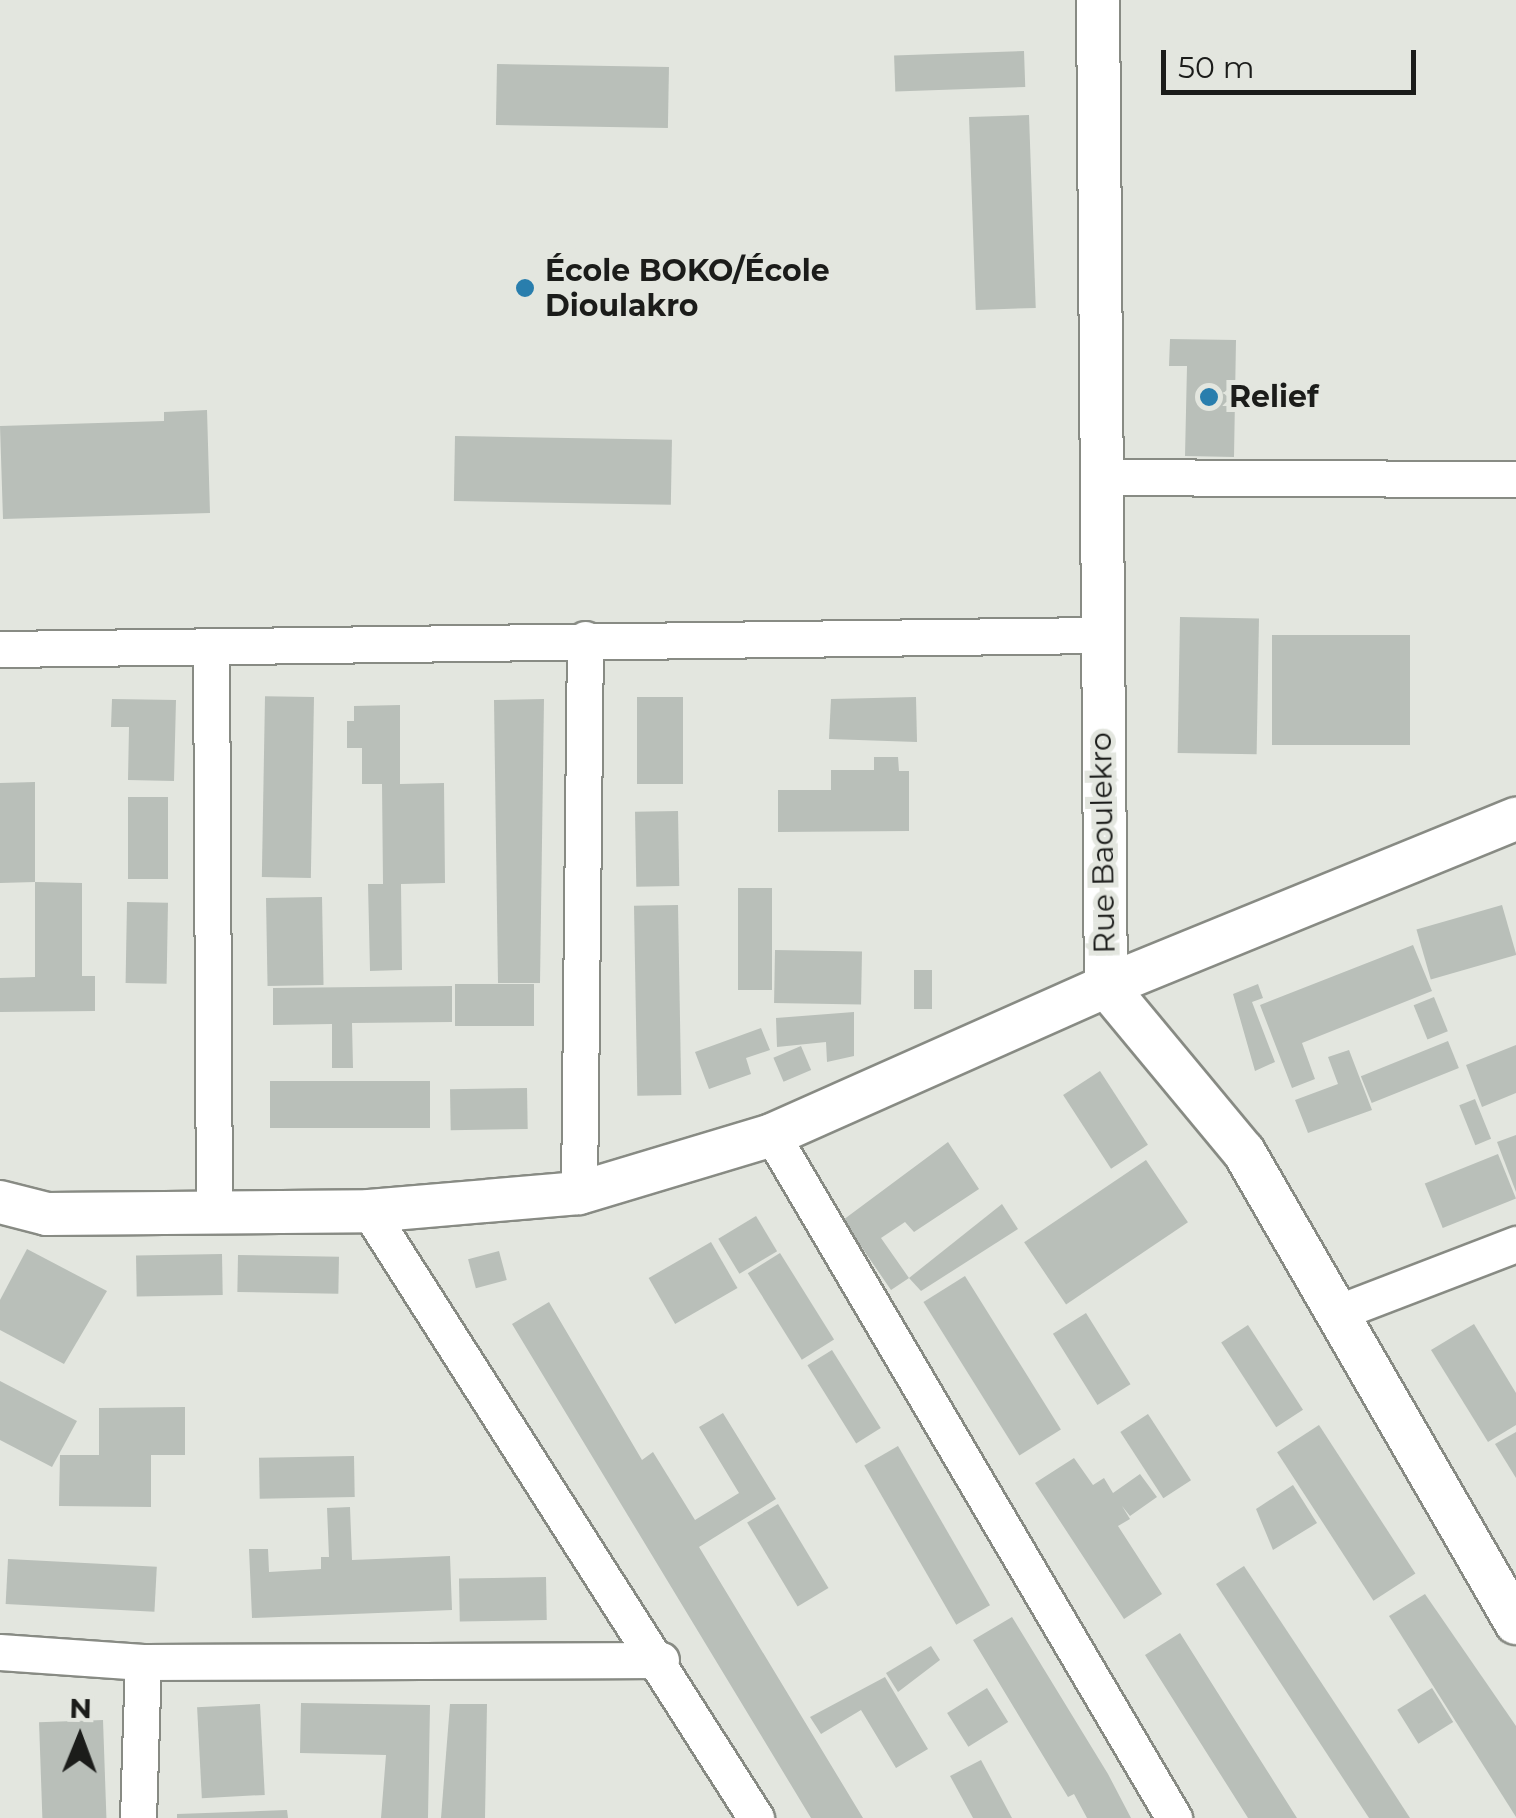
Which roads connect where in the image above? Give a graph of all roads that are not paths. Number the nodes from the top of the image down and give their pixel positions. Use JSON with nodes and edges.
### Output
{"nodes":[{"id":1,"x":1098,"y":0,"type":"edge"},
{"id":2,"x":1098,"y":478,"type":"junction"},
{"id":3,"x":1516,"y":479,"type":"edge"},
{"id":4,"x":1098,"y":635,"type":"junction"},
{"id":5,"x":585,"y":640,"type":"junction"},
{"id":6,"x":211,"y":646,"type":"junction"},
{"id":7,"x":0,"y":650,"type":"edge"},
{"id":8,"x":1516,"y":819,"type":"edge"},
{"id":9,"x":1106,"y":986,"type":"junction"},
{"id":10,"x":772,"y":1135,"type":"junction"},
{"id":11,"x":579,"y":1192,"type":"junction"},
{"id":12,"x":0,"y":1202,"type":"edge"},
{"id":13,"x":214,"y":1212,"type":"junction"},
{"id":14,"x":369,"y":1212,"type":"junction"},
{"id":15,"x":1516,"y":1244,"type":"edge"},
{"id":16,"x":1339,"y":1312,"type":"junction"},
{"id":17,"x":1516,"y":1623,"type":"edge"},
{"id":18,"x":0,"y":1652,"type":"edge"},
{"id":19,"x":661,"y":1660,"type":"junction"},
{"id":20,"x":143,"y":1662,"type":"junction"},
{"id":21,"x":138,"y":1818,"type":"edge"},
{"id":22,"x":756,"y":1818,"type":"edge"},
{"id":23,"x":1174,"y":1818,"type":"edge"}],
"edges":[{"from":1,"to":2,"type":"street","name":"Rue Baoulekro"},
{"from":2,"to":3,"type":"street"},
{"from":2,"to":4,"type":"street","name":"Rue Baoulekro"},
{"from":4,"to":5,"type":"street"},
{"from":4,"to":9,"type":"street","name":"Rue Baoulekro"},
{"from":5,"to":6,"type":"street"},
{"from":5,"to":11,"type":"street"},
{"from":6,"to":7,"type":"street"},
{"from":6,"to":13,"type":"street"},
{"from":8,"to":9,"type":"street"},
{"from":9,"to":10,"type":"street"},
{"from":9,"to":16,"type":"street","name":"Rue Baoulekro"},
{"from":10,"to":11,"type":"street"},
{"from":10,"to":23,"type":"street"},
{"from":11,"to":14,"type":"street"},
{"from":12,"to":13,"type":"street"},
{"from":13,"to":14,"type":"street"},
{"from":14,"to":19,"type":"street"},
{"from":15,"to":16,"type":"street"},
{"from":16,"to":17,"type":"street","name":"Rue Baoulekro"},
{"from":18,"to":20,"type":"street"},
{"from":19,"to":20,"type":"street"},
{"from":19,"to":22,"type":"street"},
{"from":20,"to":21,"type":"street"}]}
